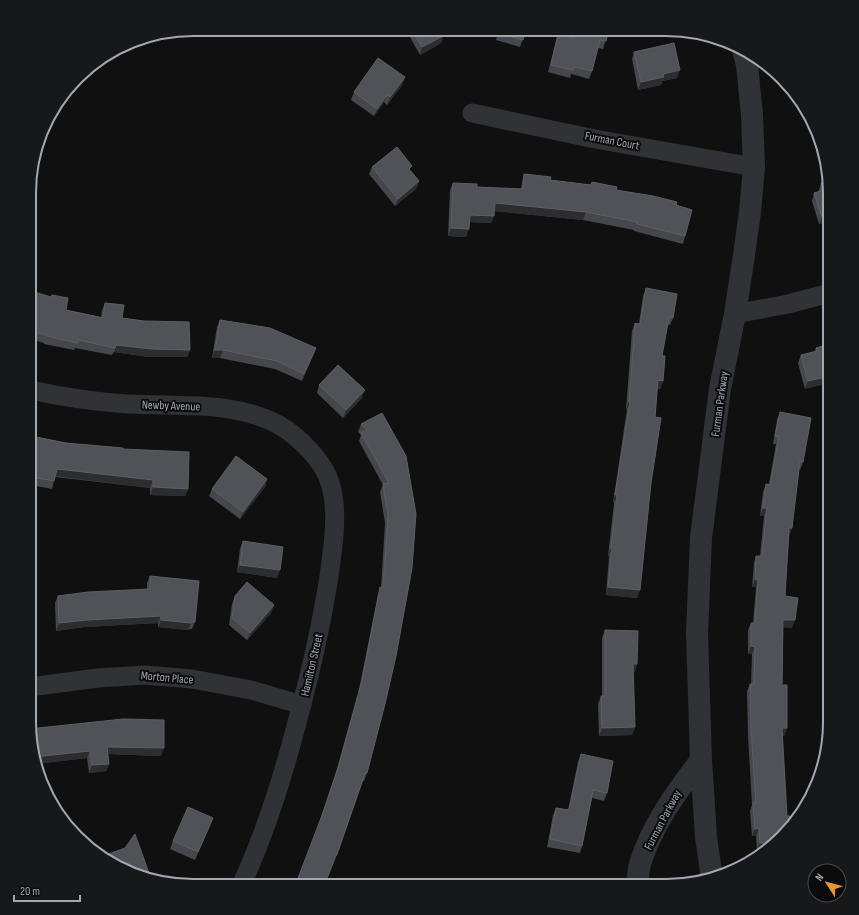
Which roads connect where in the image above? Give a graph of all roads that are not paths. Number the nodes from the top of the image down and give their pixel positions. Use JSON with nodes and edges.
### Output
{"nodes":[{"id":1,"x":745,"y":58,"type":"edge"},
{"id":2,"x":472,"y":113,"type":"dead end"},
{"id":3,"x":754,"y":167,"type":"junction"},
{"id":4,"x":823,"y":295,"type":"edge"},
{"id":5,"x":735,"y":314,"type":"junction"},
{"id":6,"x":36,"y":391,"type":"edge"},
{"id":7,"x":303,"y":444,"type":"joint"},
{"id":8,"x":36,"y":686,"type":"edge"},
{"id":9,"x":302,"y":705,"type":"junction"},
{"id":10,"x":701,"y":760,"type":"junction"},
{"id":11,"x":711,"y":872,"type":"edge"},
{"id":12,"x":244,"y":879,"type":"edge"},
{"id":13,"x":638,"y":879,"type":"edge"}],
"edges":[{"from":1,"to":3,"type":"street","name":"Furman Parkway"},
{"from":2,"to":3,"type":"street","name":"Furman Court"},
{"from":3,"to":5,"type":"street","name":"Furman Parkway"},
{"from":4,"to":5,"type":"street"},
{"from":5,"to":10,"type":"street","name":"Furman Parkway"},
{"from":6,"to":7,"type":"street","name":"Newby Avenue"},
{"from":7,"to":9,"type":"street","name":"Hamilton Street"},
{"from":8,"to":9,"type":"street","name":"Morton Place"},
{"from":9,"to":12,"type":"street","name":"Hamilton Street"},
{"from":10,"to":11,"type":"street","name":"Furman Parkway"},
{"from":10,"to":13,"type":"street","name":"Furman Parkway"}]}
